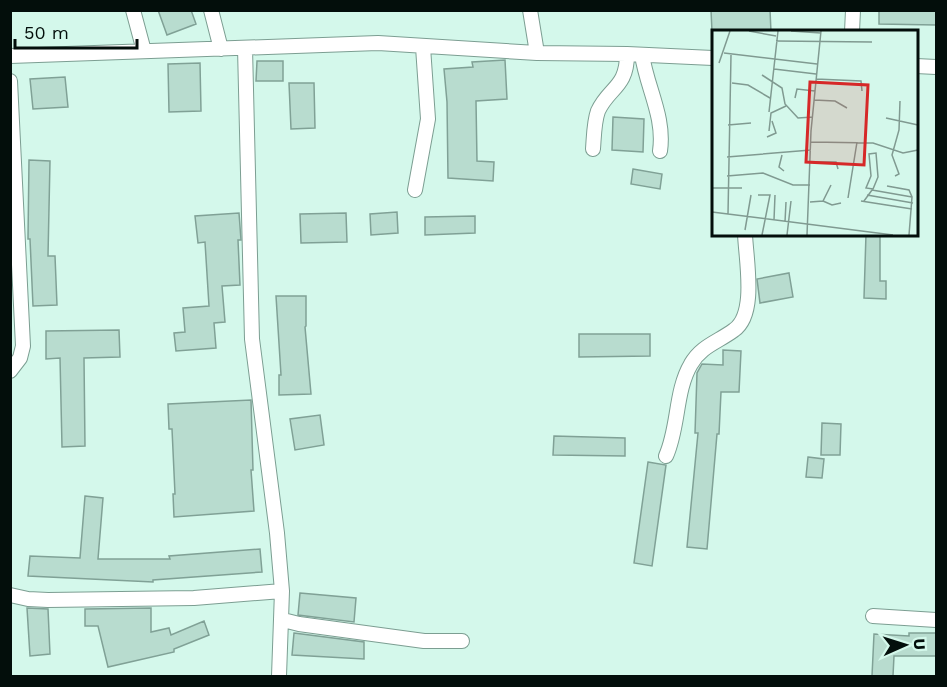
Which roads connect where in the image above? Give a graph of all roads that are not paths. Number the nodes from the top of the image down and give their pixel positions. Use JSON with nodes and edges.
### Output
{"nodes":[{"id":1,"x":133,"y":10,"type":"edge"},
{"id":2,"x":211,"y":10,"type":"edge"},
{"id":3,"x":530,"y":10,"type":"edge"},
{"id":4,"x":854,"y":10,"type":"edge"},
{"id":5,"x":852,"y":30,"type":"edge"},
{"id":6,"x":423,"y":47,"type":"junction"},
{"id":7,"x":245,"y":48,"type":"junction"},
{"id":8,"x":221,"y":49,"type":"junction"},
{"id":9,"x":144,"y":51,"type":"junction"},
{"id":10,"x":537,"y":53,"type":"junction"},
{"id":11,"x":627,"y":54,"type":"junction"},
{"id":12,"x":642,"y":55,"type":"junction"},
{"id":13,"x":10,"y":56,"type":"edge"},
{"id":14,"x":712,"y":58,"type":"edge"},
{"id":15,"x":917,"y":66,"type":"edge"},
{"id":16,"x":936,"y":67,"type":"edge"},
{"id":17,"x":10,"y":81,"type":"edge"},
{"id":18,"x":593,"y":148,"type":"dead end"},
{"id":19,"x":660,"y":151,"type":"dead end"},
{"id":20,"x":415,"y":190,"type":"dead end"},
{"id":21,"x":745,"y":236,"type":"edge"},
{"id":22,"x":10,"y":371,"type":"edge"},
{"id":23,"x":666,"y":456,"type":"dead end"},
{"id":24,"x":282,"y":591,"type":"junction"},
{"id":25,"x":10,"y":595,"type":"edge"},
{"id":26,"x":873,"y":616,"type":"dead end"},
{"id":27,"x":283,"y":620,"type":"junction"},
{"id":28,"x":936,"y":620,"type":"edge"},
{"id":29,"x":462,"y":641,"type":"dead end"},
{"id":30,"x":279,"y":676,"type":"edge"}],
"edges":[{"from":1,"to":9,"type":"street"},
{"from":2,"to":8,"type":"street"},
{"from":3,"to":10,"type":"street"},
{"from":4,"to":5,"type":"street"},
{"from":6,"to":7,"type":"street"},
{"from":6,"to":10,"type":"street"},
{"from":6,"to":20,"type":"street"},
{"from":7,"to":8,"type":"street"},
{"from":7,"to":24,"type":"street"},
{"from":8,"to":9,"type":"street"},
{"from":9,"to":13,"type":"street"},
{"from":10,"to":11,"type":"street"},
{"from":11,"to":12,"type":"street"},
{"from":11,"to":18,"type":"street"},
{"from":12,"to":14,"type":"street"},
{"from":12,"to":19,"type":"street"},
{"from":15,"to":16,"type":"street"},
{"from":17,"to":22,"type":"street"},
{"from":21,"to":23,"type":"street"},
{"from":24,"to":25,"type":"street"},
{"from":24,"to":27,"type":"street"},
{"from":26,"to":28,"type":"street"},
{"from":27,"to":29,"type":"street"},
{"from":27,"to":30,"type":"street"}]}
